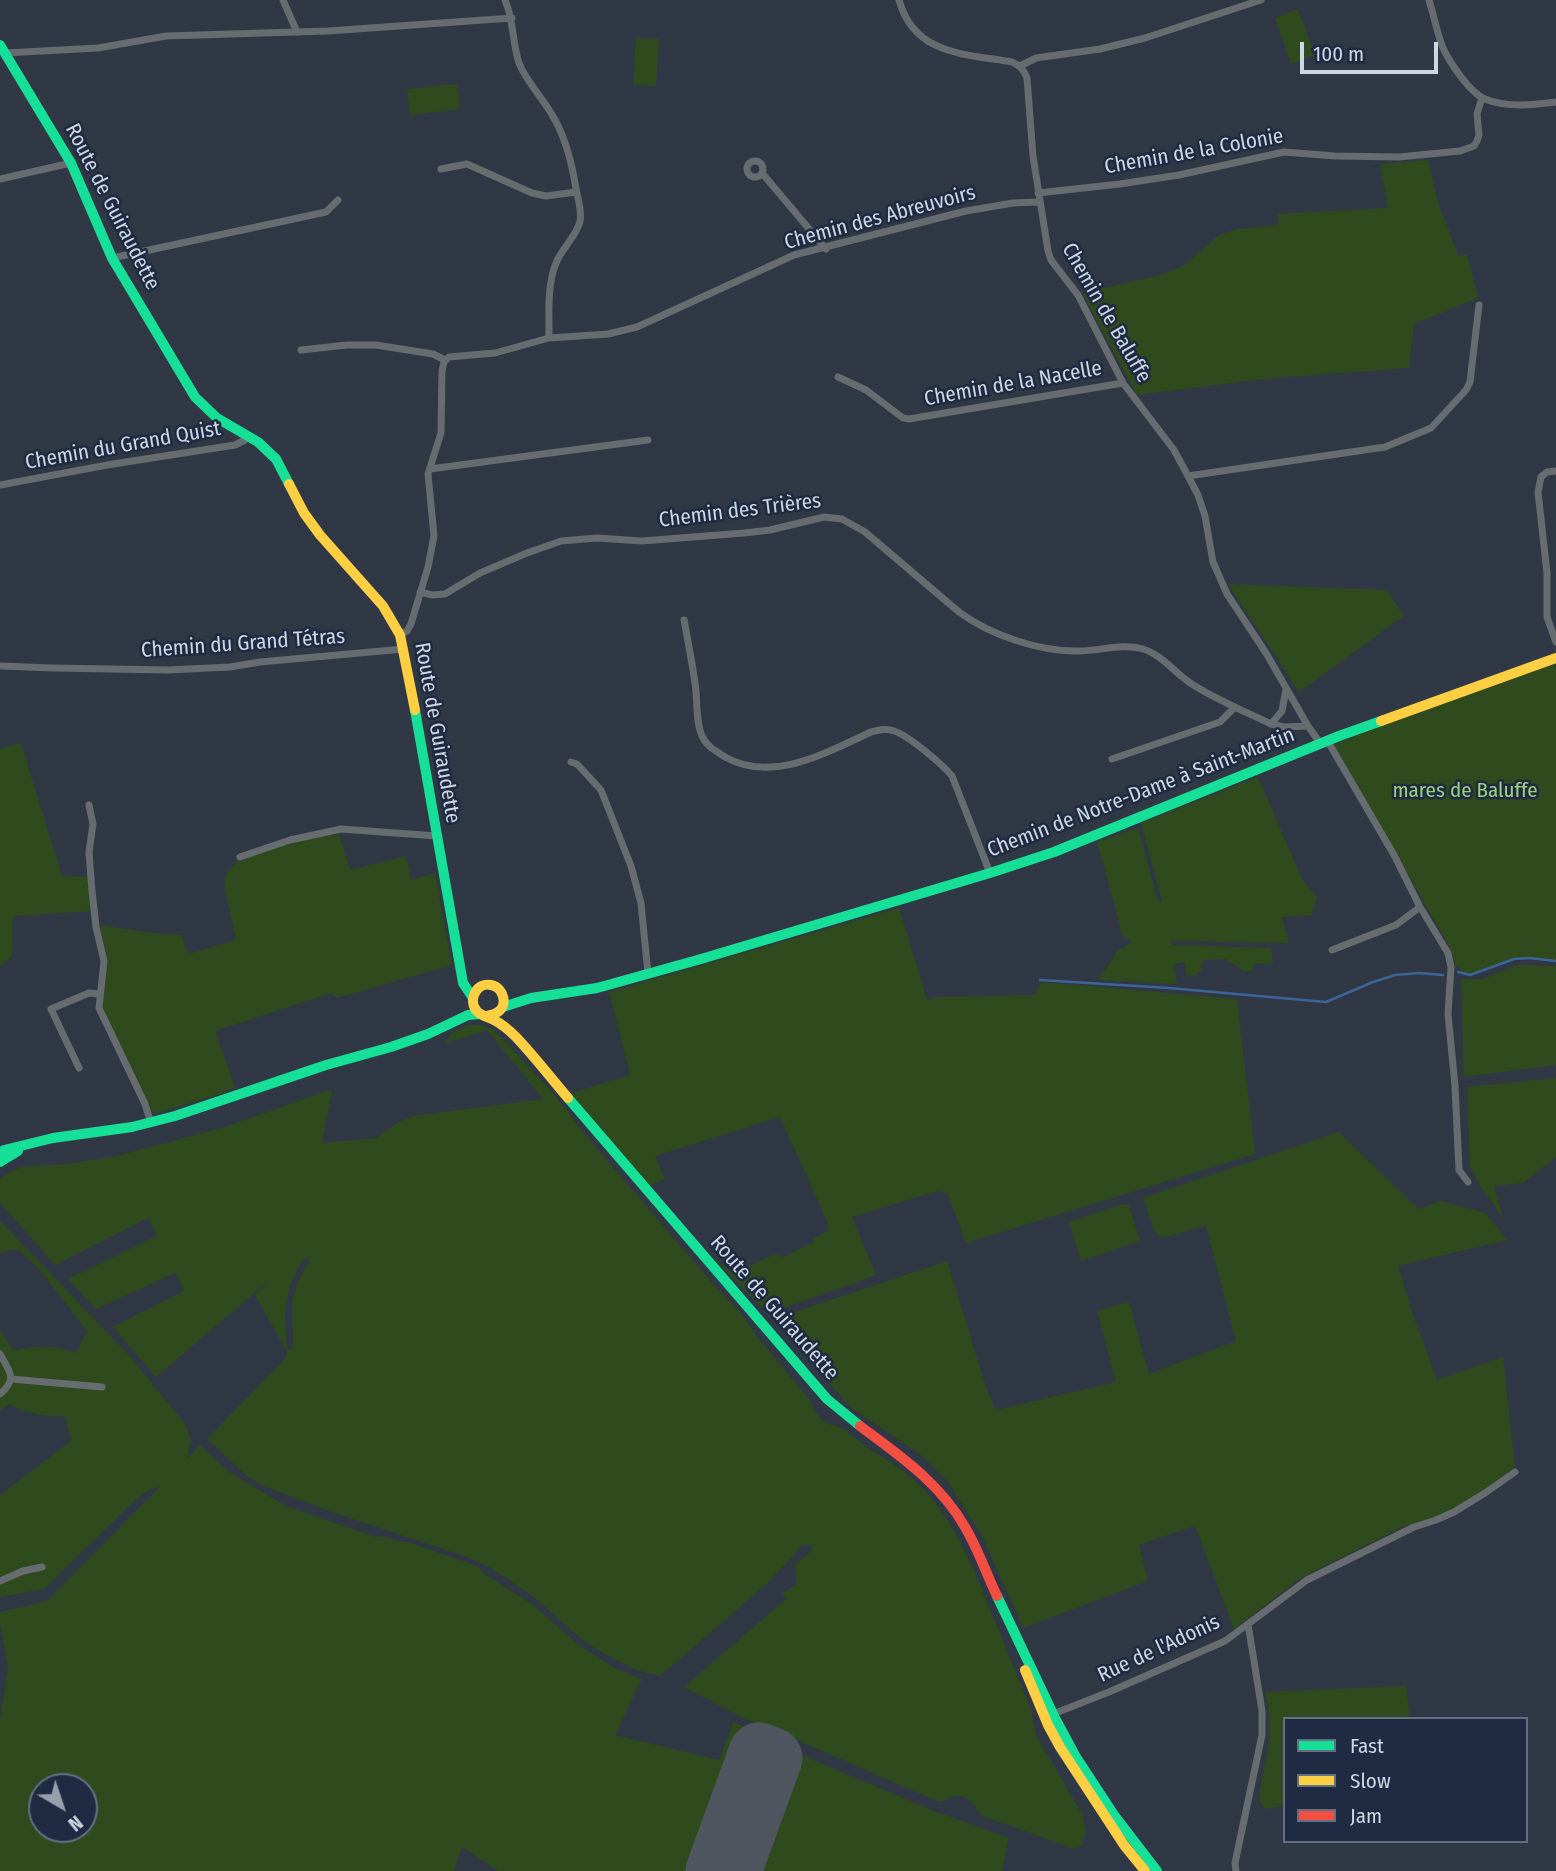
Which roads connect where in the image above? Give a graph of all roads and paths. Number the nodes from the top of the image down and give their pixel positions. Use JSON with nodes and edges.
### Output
{"nodes":[{"id":1,"x":283,"y":0,"type":"edge"},
{"id":2,"x":505,"y":0,"type":"edge"},
{"id":3,"x":899,"y":0,"type":"edge"},
{"id":4,"x":1261,"y":0,"type":"edge"},
{"id":5,"x":1429,"y":0,"type":"edge"},
{"id":6,"x":512,"y":18,"type":"junction"},
{"id":7,"x":297,"y":32,"type":"junction"},
{"id":8,"x":2,"y":49,"type":"edge"},
{"id":9,"x":1020,"y":66,"type":"junction"},
{"id":10,"x":1482,"y":98,"type":"junction"},
{"id":11,"x":1556,"y":102,"type":"edge"},
{"id":12,"x":71,"y":163,"type":"junction"},
{"id":13,"x":441,"y":169,"type":"dead end"},
{"id":14,"x":762,"y":173,"type":"dead end"},
{"id":15,"x":0,"y":179,"type":"edge"},
{"id":16,"x":576,"y":192,"type":"junction"},
{"id":17,"x":1039,"y":198,"type":"junction"},
{"id":18,"x":338,"y":200,"type":"dead end"},
{"id":19,"x":826,"y":248,"type":"junction"},
{"id":20,"x":112,"y":258,"type":"junction"},
{"id":21,"x":1479,"y":304,"type":"dead end"},
{"id":22,"x":549,"y":338,"type":"junction"},
{"id":23,"x":301,"y":350,"type":"dead end"},
{"id":24,"x":445,"y":360,"type":"junction"},
{"id":25,"x":838,"y":377,"type":"dead end"},
{"id":26,"x":1123,"y":383,"type":"junction"},
{"id":27,"x":248,"y":435,"type":"junction"},
{"id":28,"x":648,"y":440,"type":"dead end"},
{"id":29,"x":430,"y":468,"type":"junction"},
{"id":30,"x":1556,"y":471,"type":"edge"},
{"id":31,"x":1188,"y":476,"type":"junction"},
{"id":32,"x":0,"y":485,"type":"edge"},
{"id":33,"x":420,"y":592,"type":"junction"},
{"id":34,"x":684,"y":620,"type":"dead end"},
{"id":35,"x":400,"y":635,"type":"junction"},
{"id":36,"x":1556,"y":642,"type":"edge"},
{"id":37,"x":404,"y":649,"type":"junction"},
{"id":38,"x":1556,"y":658,"type":"edge"},
{"id":39,"x":0,"y":666,"type":"edge"},
{"id":40,"x":1286,"y":688,"type":"junction"},
{"id":41,"x":1235,"y":707,"type":"junction"},
{"id":42,"x":1271,"y":724,"type":"junction"},
{"id":43,"x":1308,"y":726,"type":"junction"},
{"id":44,"x":1323,"y":742,"type":"junction"},
{"id":45,"x":1112,"y":759,"type":"dead end"},
{"id":46,"x":570,"y":762,"type":"dead end"},
{"id":47,"x":89,"y":805,"type":"dead end"},
{"id":48,"x":437,"y":836,"type":"junction"},
{"id":49,"x":240,"y":857,"type":"dead end"},
{"id":50,"x":990,"y":873,"type":"junction"},
{"id":51,"x":1420,"y":907,"type":"junction"},
{"id":52,"x":1332,"y":950,"type":"dead end"},
{"id":53,"x":461,"y":970,"type":"junction"},
{"id":54,"x":648,"y":974,"type":"junction"},
{"id":55,"x":480,"y":987,"type":"junction"},
{"id":56,"x":100,"y":994,"type":"junction"},
{"id":57,"x":503,"y":994,"type":"junction"},
{"id":58,"x":531,"y":998,"type":"junction"},
{"id":59,"x":473,"y":999,"type":"junction"},
{"id":60,"x":503,"y":1008,"type":"junction"},
{"id":61,"x":483,"y":1015,"type":"junction"},
{"id":62,"x":453,"y":1022,"type":"junction"},
{"id":63,"x":514,"y":1036,"type":"junction"},
{"id":64,"x":79,"y":1068,"type":"dead end"},
{"id":65,"x":151,"y":1122,"type":"junction"},
{"id":66,"x":26,"y":1146,"type":"junction"},
{"id":67,"x":0,"y":1153,"type":"edge"},
{"id":68,"x":0,"y":1162,"type":"edge"},
{"id":69,"x":1468,"y":1182,"type":"dead end"},
{"id":70,"x":0,"y":1354,"type":"edge"},
{"id":71,"x":11,"y":1379,"type":"junction"},
{"id":72,"x":102,"y":1387,"type":"dead end"},
{"id":73,"x":0,"y":1394,"type":"edge"},
{"id":74,"x":1515,"y":1472,"type":"dead end"},
{"id":75,"x":42,"y":1567,"type":"dead end"},
{"id":76,"x":0,"y":1581,"type":"edge"},
{"id":77,"x":1000,"y":1601,"type":"junction"},
{"id":78,"x":1004,"y":1620,"type":"junction"},
{"id":79,"x":1248,"y":1624,"type":"junction"},
{"id":80,"x":1053,"y":1714,"type":"junction"},
{"id":81,"x":1234,"y":1868,"type":"edge"},
{"id":82,"x":1145,"y":1871,"type":"edge"},
{"id":83,"x":1157,"y":1871,"type":"edge"}],
"edges":[{"from":1,"to":7,"type":"street"},
{"from":2,"to":6,"type":"street"},
{"from":3,"to":9,"type":"street"},
{"from":4,"to":9,"type":"street"},
{"from":5,"to":10,"type":"street"},
{"from":6,"to":7,"type":"street"},
{"from":6,"to":16,"type":"street"},
{"from":7,"to":8,"type":"street"},
{"from":8,"to":12,"type":"street","name":"Route de Guiraudette"},
{"from":9,"to":17,"type":"street","name":"Chemin de Baluffe"},
{"from":10,"to":11,"type":"street"},
{"from":10,"to":17,"type":"street","name":"Chemin de la Colonie"},
{"from":12,"to":15,"type":"street"},
{"from":12,"to":20,"type":"street","name":"Route de Guiraudette"},
{"from":13,"to":16,"type":"street"},
{"from":14,"to":19,"type":"street"},
{"from":16,"to":22,"type":"street"},
{"from":17,"to":19,"type":"street","name":"Chemin des Abreuvoirs"},
{"from":17,"to":26,"type":"street","name":"Chemin de Baluffe"},
{"from":18,"to":20,"type":"street"},
{"from":19,"to":22,"type":"street","name":"Chemin des Abreuvoirs"},
{"from":20,"to":27,"type":"street","name":"Route de Guiraudette"},
{"from":21,"to":31,"type":"street"},
{"from":22,"to":24,"type":"street","name":"Chemin des Abreuvoirs"},
{"from":23,"to":24,"type":"street"},
{"from":24,"to":29,"type":"street"},
{"from":25,"to":26,"type":"street","name":"Chemin de la Nacelle"},
{"from":26,"to":31,"type":"street","name":"Chemin de Baluffe"},
{"from":27,"to":32,"type":"street","name":"Chemin du Grand Quist"},
{"from":27,"to":35,"type":"street","name":"Route de Guiraudette"},
{"from":28,"to":29,"type":"street"},
{"from":29,"to":33,"type":"street"},
{"from":30,"to":36,"type":"street"},
{"from":31,"to":40,"type":"street","name":"Chemin de Baluffe"},
{"from":33,"to":35,"type":"street"},
{"from":33,"to":41,"type":"street","name":"Chemin des Trières"},
{"from":34,"to":50,"type":"street"},
{"from":35,"to":37,"type":"street","name":"Route de Guiraudette"},
{"from":37,"to":39,"type":"street","name":"Chemin du Grand Tétras"},
{"from":37,"to":48,"type":"street","name":"Route de Guiraudette"},
{"from":38,"to":44,"type":"street","name":"Chemin de Notre-Dame à Saint-Martin"},
{"from":40,"to":42,"type":"street"},
{"from":40,"to":43,"type":"street","name":"Chemin de Baluffe"},
{"from":41,"to":42,"type":"street","name":"Chemin des Trières"},
{"from":41,"to":45,"type":"street"},
{"from":42,"to":43,"type":"street","name":"Chemin des Trières"},
{"from":43,"to":44,"type":"street","name":"Chemin de Baluffe"},
{"from":44,"to":50,"type":"street","name":"Chemin de Notre-Dame à Saint-Martin"},
{"from":44,"to":51,"type":"street","name":"Chemin de Baluffe"},
{"from":46,"to":54,"type":"street"},
{"from":47,"to":56,"type":"street"},
{"from":48,"to":49,"type":"street"},
{"from":48,"to":53,"type":"street","name":"Route de Guiraudette"},
{"from":50,"to":54,"type":"street","name":"Chemin de Notre-Dame à Saint-Martin"},
{"from":51,"to":52,"type":"street"},
{"from":51,"to":69,"type":"street","name":"Chemin de Baluffe"},
{"from":53,"to":55,"type":"street"},
{"from":53,"to":59,"type":"street","name":"Route de Guiraudette"},
{"from":54,"to":58,"type":"street","name":"Chemin de Notre-Dame à Saint-Martin"},
{"from":55,"to":57,"type":"street"},
{"from":55,"to":59,"type":"street"},
{"from":56,"to":64,"type":"street"},
{"from":56,"to":65,"type":"street"},
{"from":57,"to":58,"type":"street","name":"Chemin de Notre-Dame à Saint-Martin"},
{"from":57,"to":60,"type":"street"},
{"from":58,"to":60,"type":"street","name":"Chemin de Notre-Dame à Saint-Martin"},
{"from":59,"to":61,"type":"street"},
{"from":59,"to":62,"type":"street"},
{"from":60,"to":61,"type":"street"},
{"from":60,"to":63,"type":"street","name":"Route de Guiraudette"},
{"from":61,"to":62,"type":"street"},
{"from":61,"to":63,"type":"street","name":"Route de Guiraudette"},
{"from":62,"to":65,"type":"street"},
{"from":63,"to":77,"type":"street","name":"Route de Guiraudette"},
{"from":65,"to":66,"type":"street"},
{"from":66,"to":67,"type":"street"},
{"from":66,"to":68,"type":"street"},
{"from":70,"to":71,"type":"street"},
{"from":71,"to":72,"type":"street"},
{"from":71,"to":73,"type":"street"},
{"from":74,"to":79,"type":"street"},
{"from":75,"to":76,"type":"street"},
{"from":77,"to":78,"type":"street","name":"Route de Guiraudette"},
{"from":77,"to":80,"type":"street","name":"Route de Guiraudette"},
{"from":78,"to":80,"type":"street","name":"Route de Guiraudette"},
{"from":78,"to":82,"type":"street","name":"Route de Guiraudette"},
{"from":79,"to":80,"type":"street","name":"Rue de l'Adonis"},
{"from":79,"to":81,"type":"street","name":"Rue de l'Adonis"},
{"from":80,"to":83,"type":"street","name":"Route de Guiraudette"}]}
